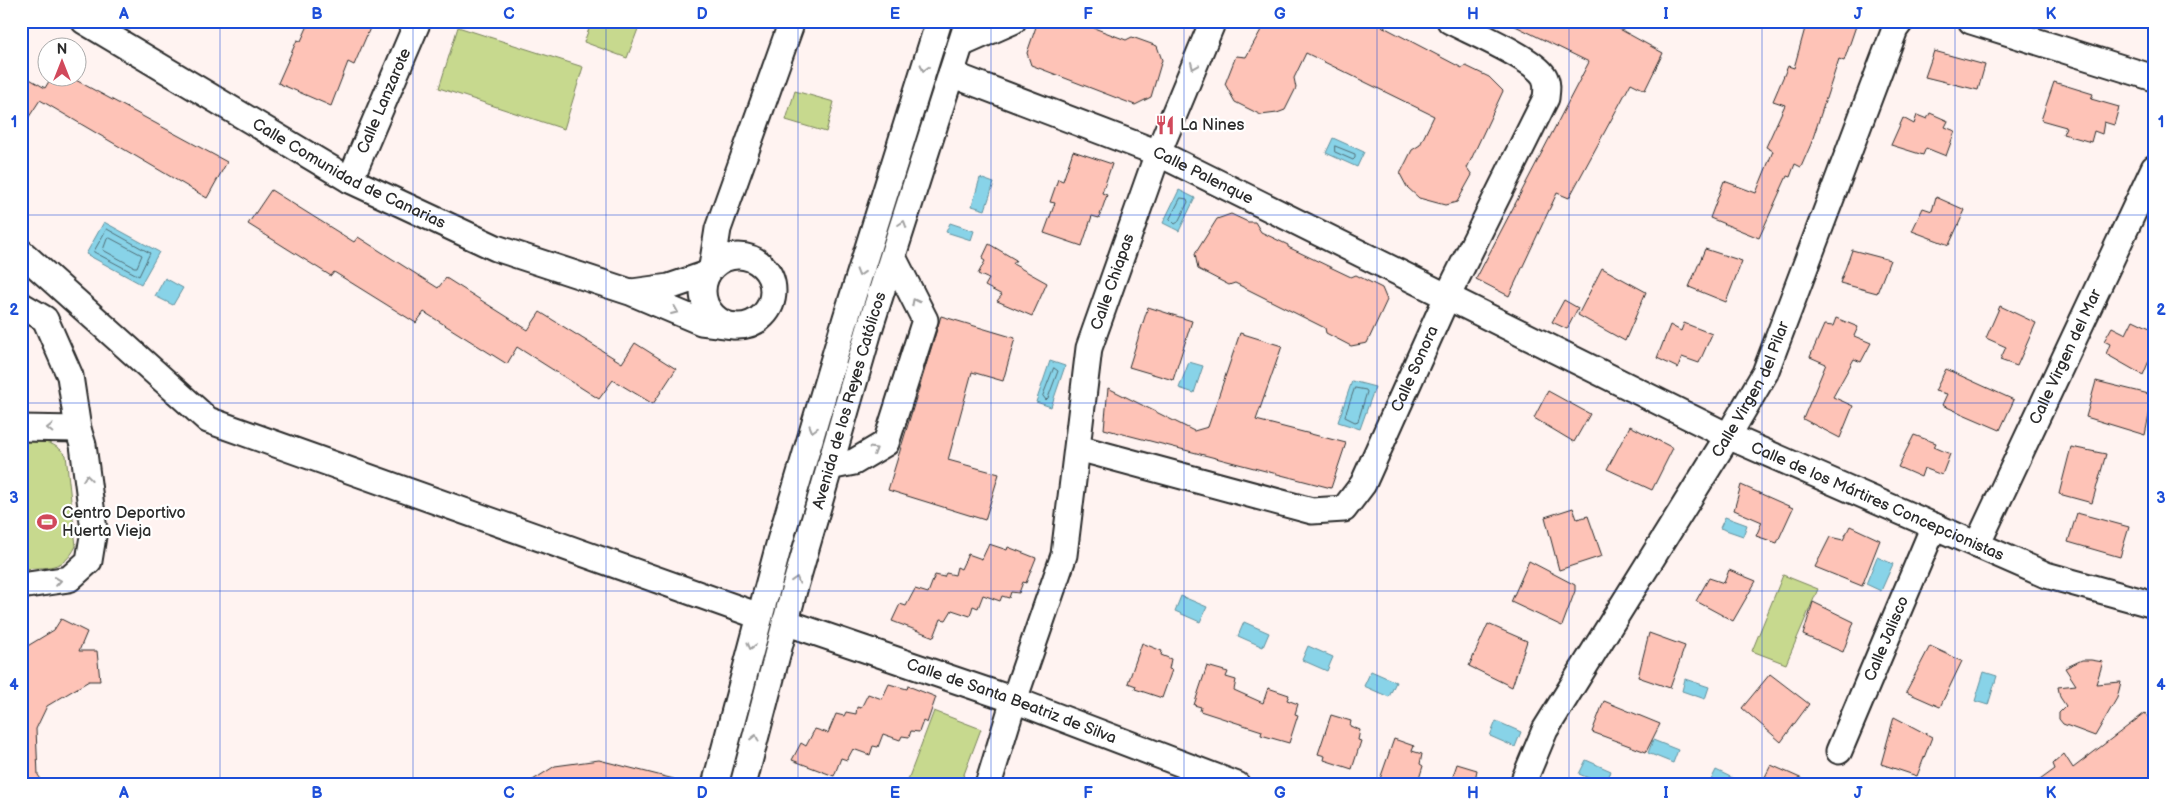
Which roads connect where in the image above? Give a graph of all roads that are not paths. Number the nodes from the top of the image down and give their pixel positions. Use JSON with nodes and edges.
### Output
{"nodes":[{"id":1,"x":84,"y":21,"type":"edge"},
{"id":2,"x":418,"y":21,"type":"edge"},
{"id":3,"x":939,"y":21,"type":"edge"},
{"id":4,"x":1013,"y":21,"type":"edge"},
{"id":5,"x":1213,"y":21,"type":"edge"},
{"id":6,"x":1450,"y":21,"type":"edge"},
{"id":7,"x":1901,"y":21,"type":"edge"},
{"id":8,"x":1970,"y":21,"type":"edge"},
{"id":9,"x":790,"y":27,"type":"dead end"},
{"id":10,"x":965,"y":32,"type":"edge"},
{"id":11,"x":951,"y":74,"type":"junction"},
{"id":12,"x":2154,"y":78,"type":"edge"},
{"id":13,"x":1158,"y":152,"type":"junction"},
{"id":14,"x":2154,"y":168,"type":"edge"},
{"id":15,"x":350,"y":180,"type":"junction"},
{"id":16,"x":718,"y":229,"type":"junction"},
{"id":17,"x":21,"y":252,"type":"edge"},
{"id":18,"x":738,"y":256,"type":"junction"},
{"id":19,"x":893,"y":257,"type":"junction"},
{"id":20,"x":710,"y":270,"type":"junction"},
{"id":21,"x":630,"y":292,"type":"junction"},
{"id":22,"x":1448,"y":296,"type":"junction"},
{"id":23,"x":21,"y":305,"type":"edge"},
{"id":24,"x":734,"y":326,"type":"junction"},
{"id":25,"x":21,"y":428,"type":"edge"},
{"id":26,"x":78,"y":429,"type":"junction"},
{"id":27,"x":1728,"y":436,"type":"junction"},
{"id":28,"x":1078,"y":448,"type":"junction"},
{"id":29,"x":829,"y":467,"type":"junction"},
{"id":30,"x":1934,"y":526,"type":"junction"},
{"id":31,"x":1976,"y":545,"type":"junction"},
{"id":32,"x":21,"y":586,"type":"edge"},
{"id":33,"x":2154,"y":605,"type":"edge"},
{"id":34,"x":759,"y":616,"type":"junction"},
{"id":35,"x":785,"y":622,"type":"junction"},
{"id":36,"x":1014,"y":700,"type":"junction"},
{"id":37,"x":1839,"y":751,"type":"dead end"},
{"id":38,"x":715,"y":785,"type":"edge"},
{"id":39,"x":743,"y":785,"type":"edge"},
{"id":40,"x":988,"y":785,"type":"edge"},
{"id":41,"x":1238,"y":785,"type":"edge"},
{"id":42,"x":1522,"y":785,"type":"edge"}],
"edges":[{"from":1,"to":15,"type":"street","name":"Calle Comunidad de Canarias"},
{"from":2,"to":15,"type":"street","name":"Calle Lanzarote"},
{"from":3,"to":34,"type":"street","name":"Avenida de los Reyes Católicos","one_way":true},
{"from":4,"to":10,"type":"street"},
{"from":5,"to":13,"type":"street","name":"Calle Chiapas","one_way":true},
{"from":6,"to":22,"type":"street","name":"Calle Sonora"},
{"from":7,"to":27,"type":"street","name":"Calle Virgen del Pilar"},
{"from":8,"to":12,"type":"street"},
{"from":9,"to":16,"type":"street"},
{"from":10,"to":11,"type":"street","name":"Avenida de los Reyes Católicos"},
{"from":11,"to":13,"type":"street","name":"Calle Palenque"},
{"from":19,"to":11,"type":"street","name":"Avenida de los Reyes Católicos","one_way":true},
{"from":13,"to":22,"type":"street","name":"Calle Palenque"},
{"from":13,"to":28,"type":"street","name":"Calle Chiapas"},
{"from":14,"to":31,"type":"street","name":"Calle Virgen del Mar"},
{"from":15,"to":21,"type":"street","name":"Calle Comunidad de Canarias"},
{"from":16,"to":18,"type":"street"},
{"from":16,"to":20,"type":"street"},
{"from":17,"to":34,"type":"street"},
{"from":18,"to":20,"type":"street"},
{"from":18,"to":24,"type":"street"},
{"from":19,"to":29,"type":"street","name":"Avenida de los Reyes Católicos"},
{"from":29,"to":19,"type":"street","one_way":true},
{"from":20,"to":21,"type":"street","name":"Calle Comunidad de Canarias"},
{"from":20,"to":24,"type":"street"},
{"from":21,"to":24,"type":"street","name":"Calle Comunidad de Canarias","one_way":true},
{"from":22,"to":27,"type":"street","name":"Calle de los Mártires Concepcionistas"},
{"from":22,"to":28,"type":"street","name":"Calle Sonora"},
{"from":23,"to":26,"type":"street"},
{"from":26,"to":25,"type":"street","one_way":true},
{"from":32,"to":26,"type":"street","one_way":true},
{"from":27,"to":30,"type":"street","name":"Calle de los Mártires Concepcionistas"},
{"from":27,"to":42,"type":"street","name":"Calle Virgen del Pilar"},
{"from":28,"to":36,"type":"street","name":"Calle Chiapas"},
{"from":35,"to":29,"type":"street","name":"Avenida de los Reyes Católicos","one_way":true},
{"from":30,"to":31,"type":"street","name":"Calle de los Mártires Concepcionistas"},
{"from":30,"to":37,"type":"street","name":"Calle Jalisco"},
{"from":31,"to":33,"type":"street","name":"Calle de los Mártires Concepcionistas"},
{"from":34,"to":38,"type":"street","name":"Avenida de los Reyes Católicos","one_way":true},
{"from":35,"to":36,"type":"street","name":"Calle de Santa Beatriz de Silva"},
{"from":39,"to":35,"type":"street","name":"Avenida de los Reyes Católicos","one_way":true},
{"from":36,"to":40,"type":"street","name":"Calle Chiapas"},
{"from":36,"to":41,"type":"street","name":"Calle de Santa Beatriz de Silva"}]}
